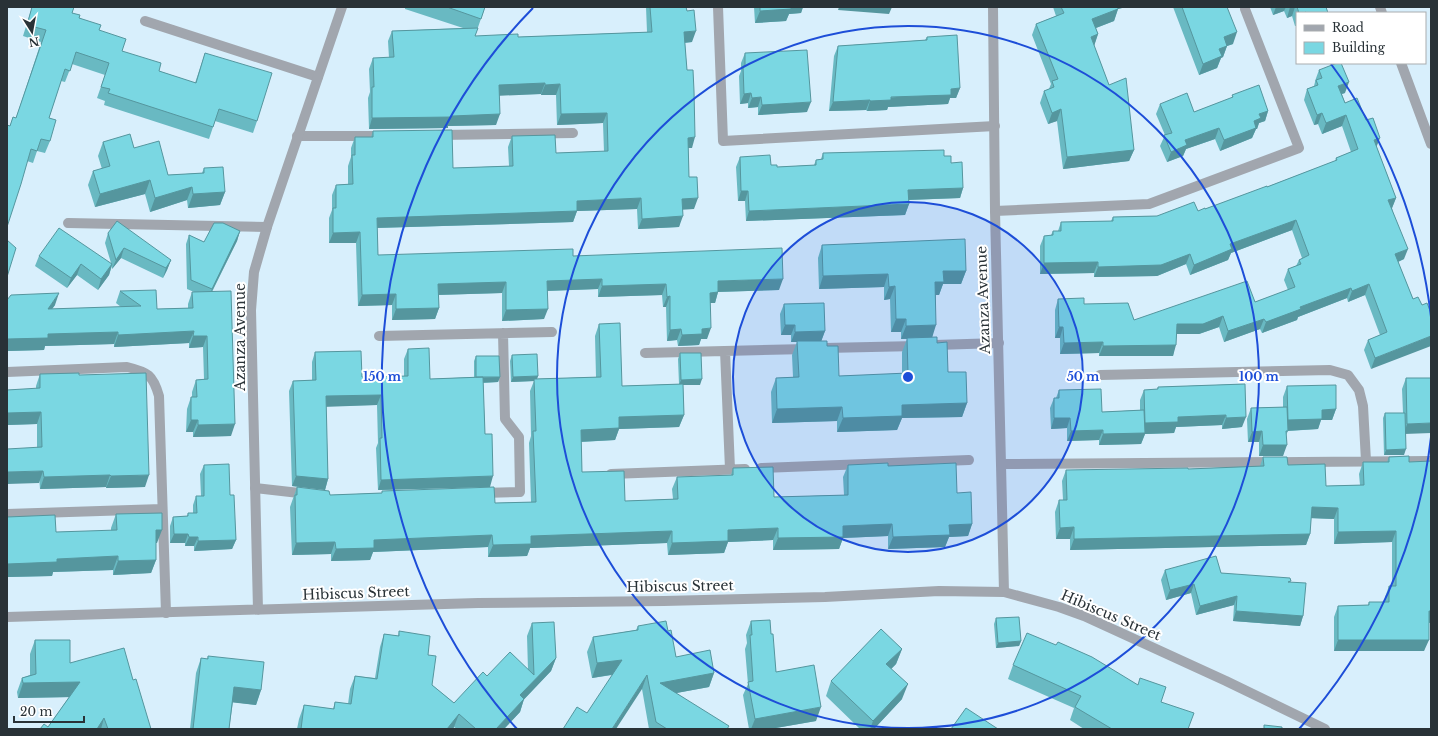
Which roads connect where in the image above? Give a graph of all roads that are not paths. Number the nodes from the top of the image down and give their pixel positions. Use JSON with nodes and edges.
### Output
{"nodes":[{"id":1,"x":342,"y":7,"type":"edge"},
{"id":2,"x":718,"y":7,"type":"edge"},
{"id":3,"x":993,"y":7,"type":"edge"},
{"id":4,"x":1245,"y":9,"type":"dead end"},
{"id":5,"x":145,"y":21,"type":"dead end"},
{"id":6,"x":1401,"y":64,"type":"edge"},
{"id":7,"x":318,"y":77,"type":"junction"},
{"id":8,"x":995,"y":126,"type":"junction"},
{"id":9,"x":573,"y":133,"type":"dead end"},
{"id":10,"x":426,"y":135,"type":"edge"},
{"id":11,"x":297,"y":136,"type":"junction"},
{"id":12,"x":395,"y":136,"type":"edge"},
{"id":13,"x":1431,"y":144,"type":"edge"},
{"id":14,"x":995,"y":211,"type":"junction"},
{"id":15,"x":68,"y":223,"type":"dead end"},
{"id":16,"x":267,"y":227,"type":"junction"},
{"id":17,"x":552,"y":332,"type":"dead end"},
{"id":18,"x":503,"y":334,"type":"junction"},
{"id":19,"x":379,"y":336,"type":"dead end"},
{"id":20,"x":998,"y":343,"type":"junction"},
{"id":21,"x":725,"y":351,"type":"junction"},
{"id":22,"x":645,"y":353,"type":"dead end"},
{"id":23,"x":7,"y":372,"type":"edge"},
{"id":24,"x":1100,"y":375,"type":"dead end"},
{"id":25,"x":969,"y":460,"type":"dead end"},
{"id":26,"x":1366,"y":461,"type":"junction"},
{"id":27,"x":1431,"y":461,"type":"edge"},
{"id":28,"x":1002,"y":464,"type":"junction"},
{"id":29,"x":730,"y":469,"type":"junction"},
{"id":30,"x":598,"y":474,"type":"edge"},
{"id":31,"x":255,"y":488,"type":"junction"},
{"id":32,"x":473,"y":493,"type":"edge"},
{"id":33,"x":318,"y":496,"type":"edge"},
{"id":34,"x":162,"y":509,"type":"junction"},
{"id":35,"x":7,"y":514,"type":"edge"},
{"id":36,"x":1004,"y":592,"type":"junction"},
{"id":37,"x":258,"y":610,"type":"junction"},
{"id":38,"x":166,"y":612,"type":"junction"},
{"id":39,"x":7,"y":616,"type":"edge"},
{"id":40,"x":1325,"y":729,"type":"edge"}],
"edges":[{"from":1,"to":7,"type":"street","name":"Azanza Avenue"},
{"from":2,"to":8,"type":"street"},
{"from":3,"to":8,"type":"street","name":"Azanza Avenue"},
{"from":4,"to":14,"type":"street"},
{"from":5,"to":7,"type":"street"},
{"from":6,"to":13,"type":"street"},
{"from":7,"to":11,"type":"street","name":"Azanza Avenue"},
{"from":8,"to":14,"type":"street","name":"Azanza Avenue"},
{"from":9,"to":10,"type":"street"},
{"from":11,"to":12,"type":"street"},
{"from":11,"to":16,"type":"street","name":"Azanza Avenue"},
{"from":14,"to":20,"type":"street","name":"Azanza Avenue"},
{"from":15,"to":16,"type":"street"},
{"from":16,"to":31,"type":"street","name":"Azanza Avenue"},
{"from":17,"to":18,"type":"street"},
{"from":18,"to":19,"type":"street"},
{"from":18,"to":32,"type":"street"},
{"from":20,"to":21,"type":"street"},
{"from":20,"to":28,"type":"street","name":"Azanza Avenue"},
{"from":21,"to":22,"type":"street"},
{"from":21,"to":29,"type":"street"},
{"from":23,"to":34,"type":"street"},
{"from":24,"to":26,"type":"street"},
{"from":25,"to":29,"type":"street"},
{"from":26,"to":27,"type":"street"},
{"from":26,"to":28,"type":"street"},
{"from":28,"to":36,"type":"street","name":"Azanza Avenue"},
{"from":29,"to":30,"type":"street"},
{"from":31,"to":33,"type":"street"},
{"from":31,"to":37,"type":"street","name":"Azanza Avenue"},
{"from":34,"to":35,"type":"street"},
{"from":34,"to":38,"type":"street"},
{"from":36,"to":37,"type":"street","name":"Hibiscus Street"},
{"from":36,"to":40,"type":"street","name":"Hibiscus Street"},
{"from":37,"to":38,"type":"street","name":"Hibiscus Street"},
{"from":38,"to":39,"type":"street","name":"Hibiscus Street"}]}
